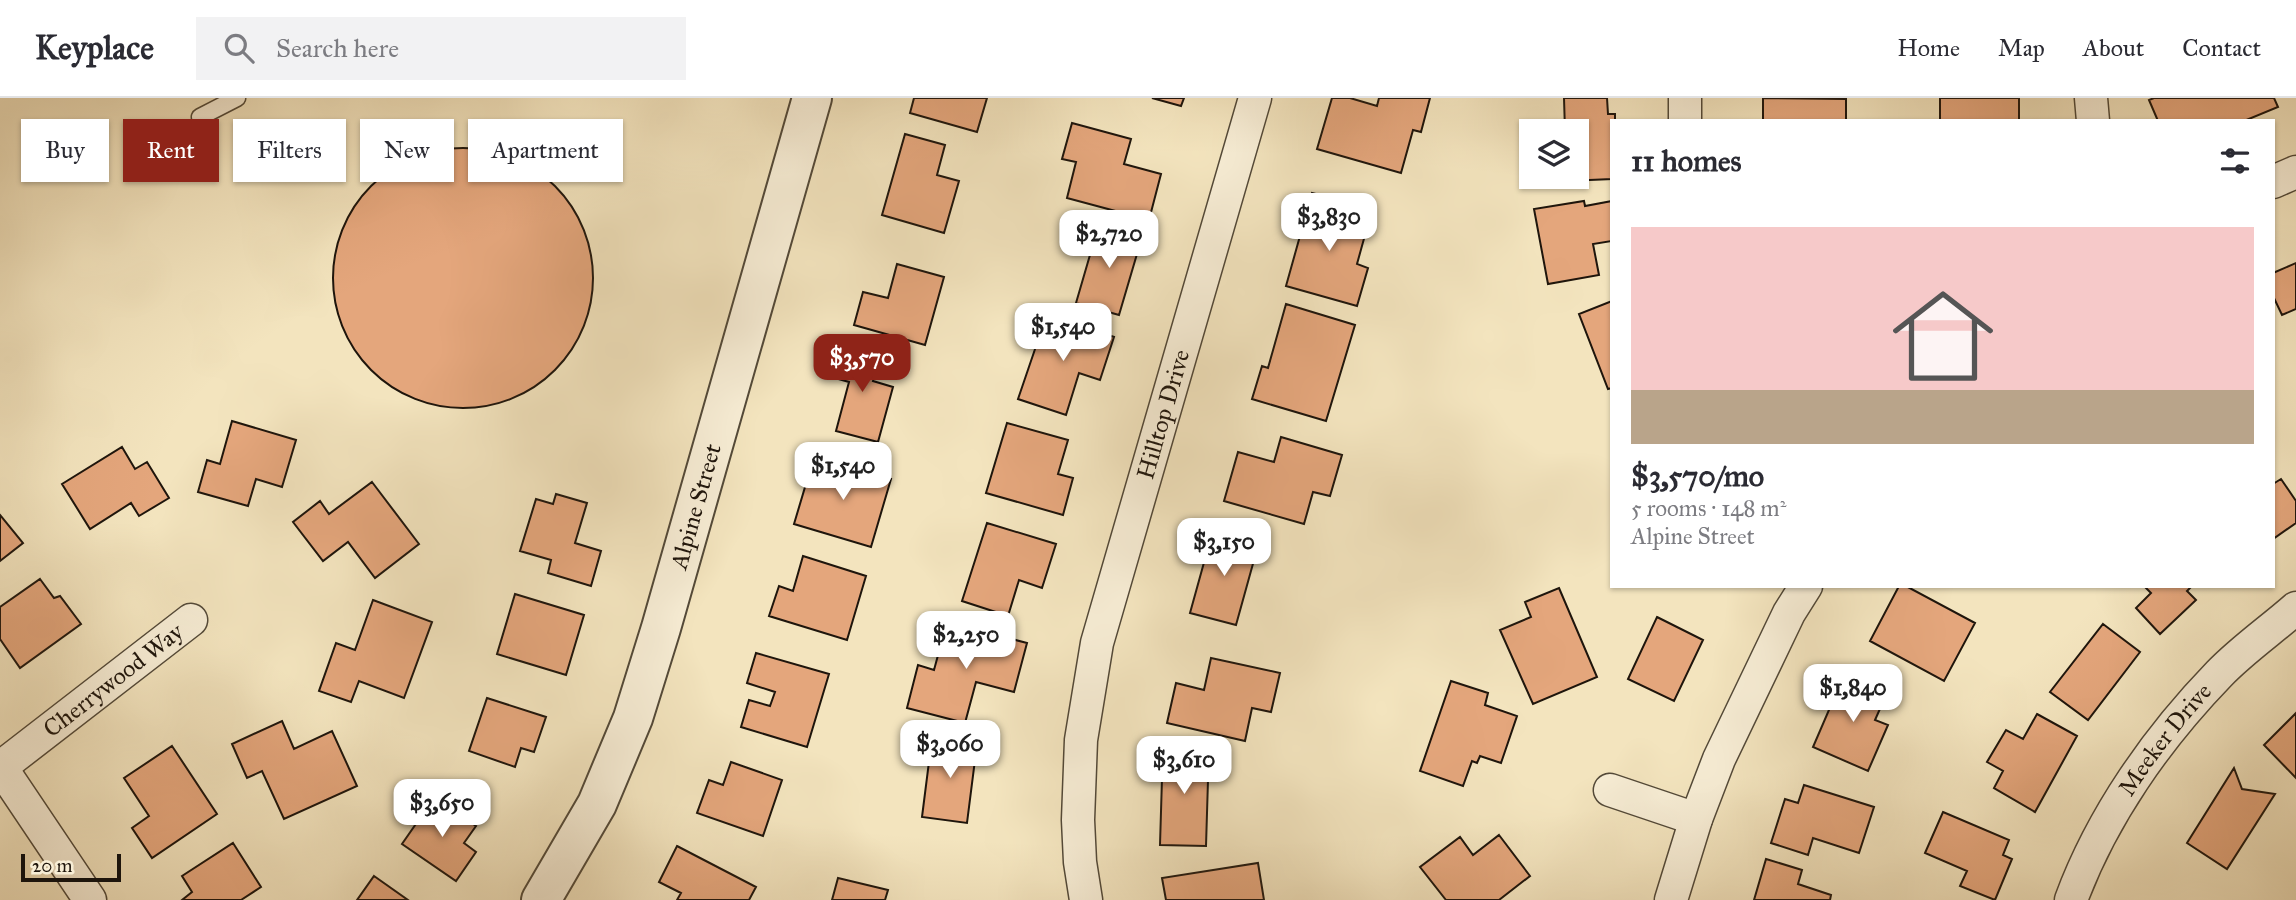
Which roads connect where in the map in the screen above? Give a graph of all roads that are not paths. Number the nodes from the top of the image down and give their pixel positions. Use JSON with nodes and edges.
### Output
{"nodes":[{"id":1,"x":237,"y":98,"type":"edge"},
{"id":2,"x":812,"y":98,"type":"edge"},
{"id":3,"x":1255,"y":98,"type":"edge"},
{"id":4,"x":1685,"y":98,"type":"edge"},
{"id":5,"x":2091,"y":98,"type":"edge"},
{"id":6,"x":200,"y":117,"type":"dead end"},
{"id":7,"x":1685,"y":119,"type":"edge"},
{"id":8,"x":2093,"y":119,"type":"edge"},
{"id":9,"x":2296,"y":172,"type":"edge"},
{"id":10,"x":2275,"y":182,"type":"edge"},
{"id":11,"x":1805,"y":588,"type":"edge"},
{"id":12,"x":2296,"y":608,"type":"edge"},
{"id":13,"x":191,"y":621,"type":"dead end"},
{"id":14,"x":1,"y":766,"type":"edge"},
{"id":15,"x":1610,"y":790,"type":"dead end"},
{"id":16,"x":1696,"y":819,"type":"junction"},
{"id":17,"x":90,"y":900,"type":"edge"},
{"id":18,"x":541,"y":900,"type":"edge"},
{"id":19,"x":1086,"y":900,"type":"edge"},
{"id":20,"x":1671,"y":900,"type":"edge"},
{"id":21,"x":2071,"y":900,"type":"edge"}],
"edges":[{"from":1,"to":6,"type":"lane"},
{"from":2,"to":18,"type":"street","name":"Alpine Street"},
{"from":3,"to":19,"type":"street","name":"Hilltop Drive"},
{"from":4,"to":7,"type":"street"},
{"from":5,"to":8,"type":"street"},
{"from":9,"to":10,"type":"street"},
{"from":11,"to":16,"type":"street"},
{"from":12,"to":21,"type":"street","name":"Meeker Drive"},
{"from":13,"to":14,"type":"street","name":"Cherrywood Way"},
{"from":14,"to":17,"type":"street"},
{"from":15,"to":16,"type":"street"},
{"from":16,"to":20,"type":"street"}]}
